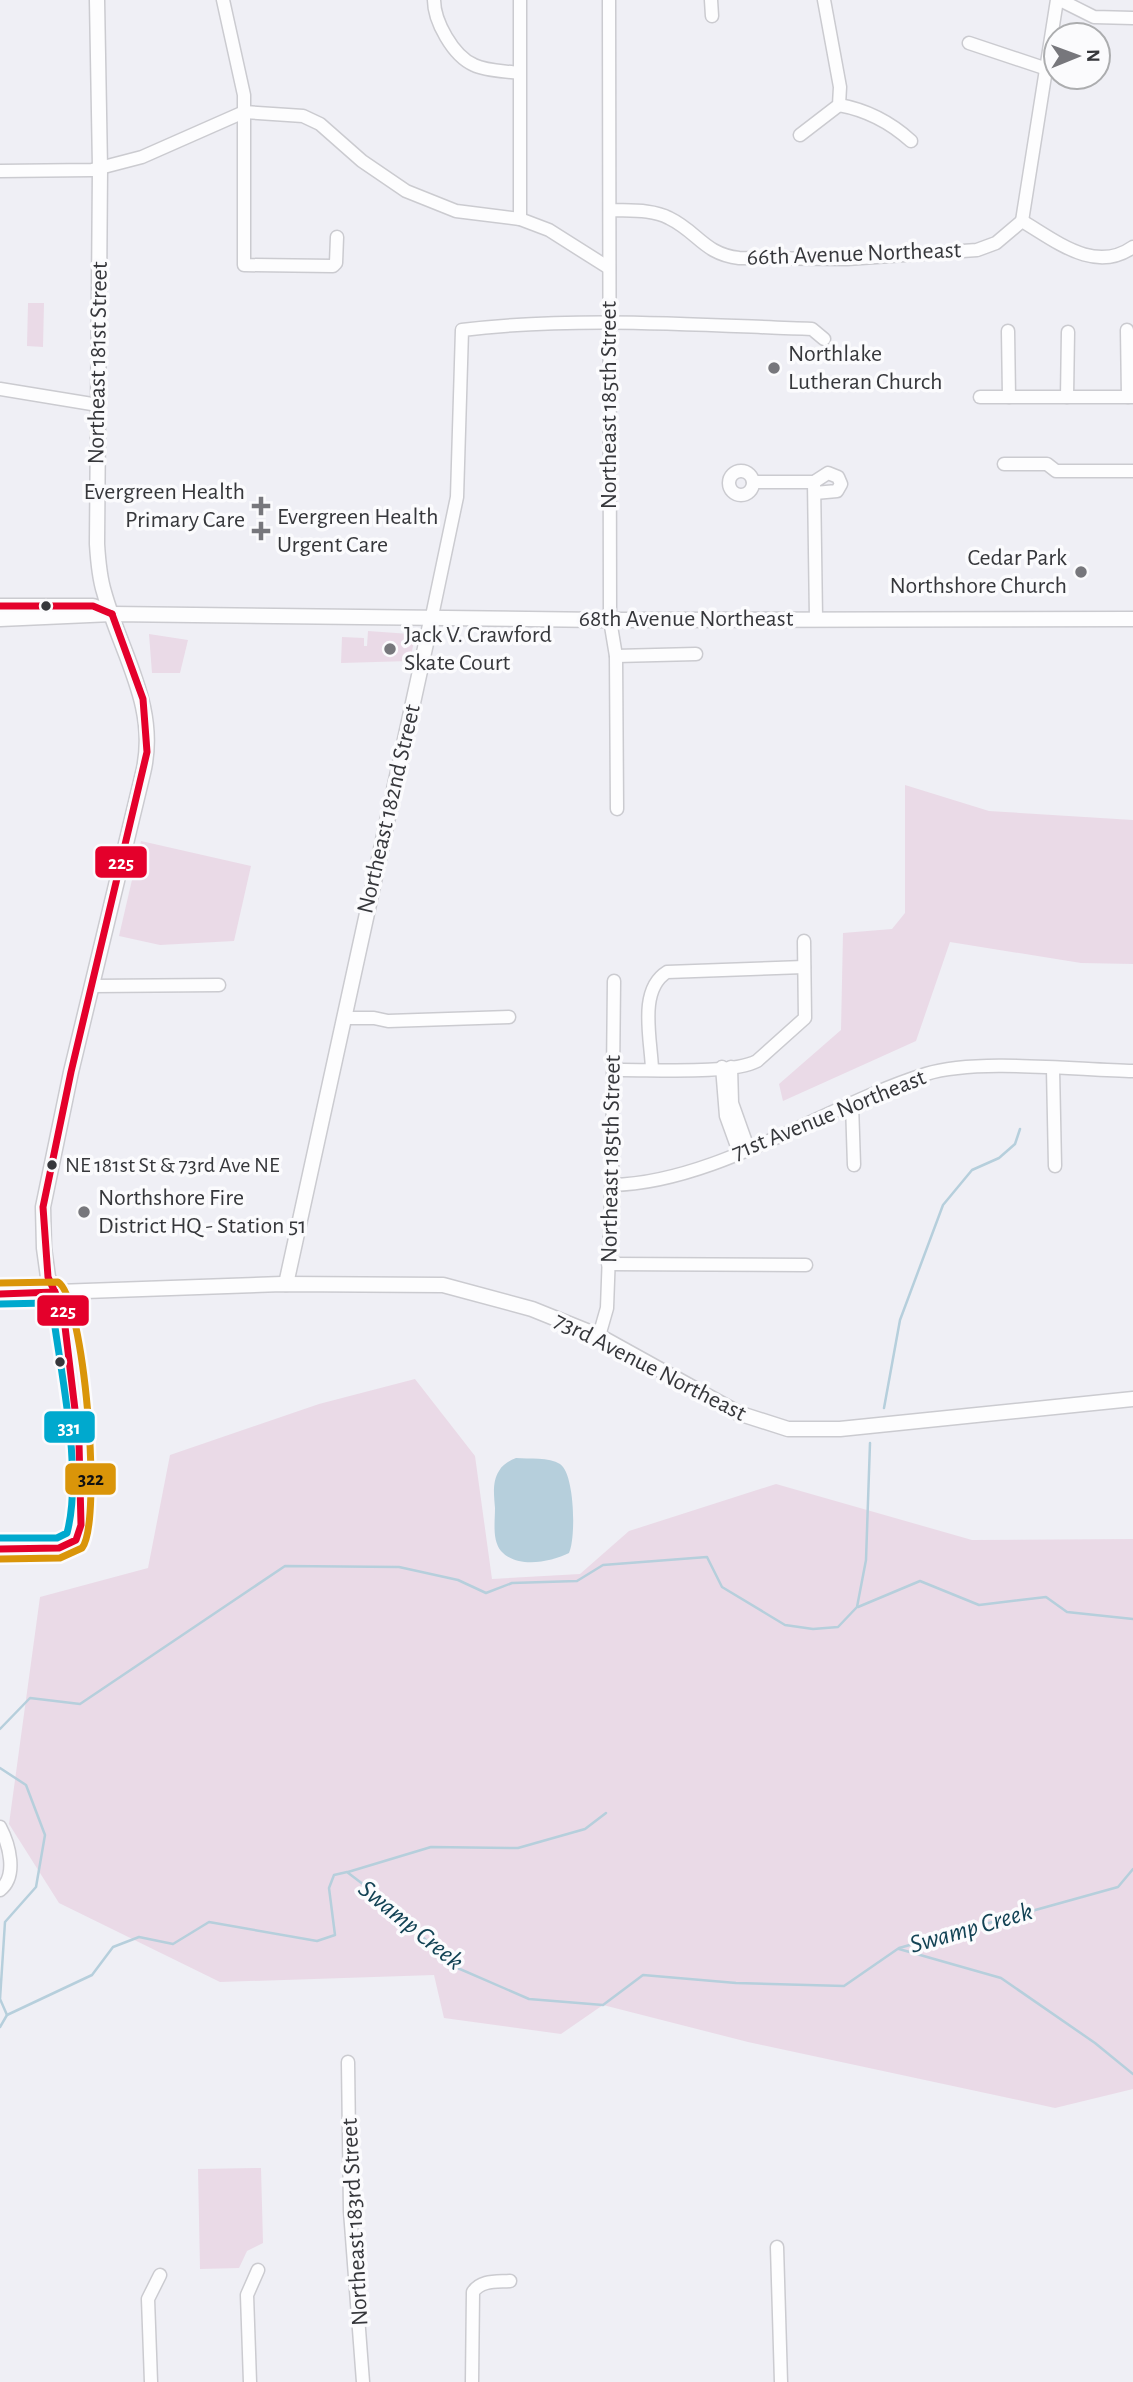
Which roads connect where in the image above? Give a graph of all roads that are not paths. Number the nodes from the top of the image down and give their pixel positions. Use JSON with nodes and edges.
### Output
{"nodes":[{"id":1,"x":97,"y":0,"type":"edge"},
{"id":2,"x":223,"y":0,"type":"edge"},
{"id":3,"x":434,"y":0,"type":"edge"},
{"id":4,"x":520,"y":0,"type":"edge"},
{"id":5,"x":609,"y":0,"type":"edge"},
{"id":6,"x":711,"y":0,"type":"edge"},
{"id":7,"x":824,"y":0,"type":"edge"},
{"id":8,"x":1058,"y":0,"type":"edge"},
{"id":9,"x":712,"y":16,"type":"dead end"},
{"id":10,"x":1133,"y":18,"type":"edge"},
{"id":11,"x":1054,"y":21,"type":"edge"},
{"id":12,"x":969,"y":43,"type":"dead end"},
{"id":13,"x":1042,"y":67,"type":"edge"},
{"id":14,"x":519,"y":73,"type":"junction"},
{"id":15,"x":1042,"y":82,"type":"edge"},
{"id":16,"x":839,"y":105,"type":"junction"},
{"id":17,"x":244,"y":112,"type":"junction"},
{"id":18,"x":800,"y":135,"type":"dead end"},
{"id":19,"x":911,"y":141,"type":"dead end"},
{"id":20,"x":100,"y":168,"type":"junction"},
{"id":21,"x":0,"y":171,"type":"edge"},
{"id":22,"x":610,"y":210,"type":"junction"},
{"id":23,"x":520,"y":219,"type":"junction"},
{"id":24,"x":1022,"y":221,"type":"junction"},
{"id":25,"x":337,"y":237,"type":"dead end"},
{"id":26,"x":1133,"y":247,"type":"edge"},
{"id":27,"x":609,"y":268,"type":"junction"},
{"id":28,"x":608,"y":324,"type":"junction"},
{"id":29,"x":1127,"y":330,"type":"dead end"},
{"id":30,"x":1008,"y":331,"type":"dead end"},
{"id":31,"x":1068,"y":332,"type":"dead end"},
{"id":32,"x":824,"y":339,"type":"dead end"},
{"id":33,"x":0,"y":389,"type":"edge"},
{"id":34,"x":980,"y":397,"type":"dead end"},
{"id":35,"x":1009,"y":397,"type":"junction"},
{"id":36,"x":1067,"y":397,"type":"junction"},
{"id":37,"x":1131,"y":397,"type":"edge"},
{"id":38,"x":98,"y":405,"type":"junction"},
{"id":39,"x":1004,"y":464,"type":"dead end"},
{"id":40,"x":1133,"y":471,"type":"edge"},
{"id":41,"x":753,"y":482,"type":"dead end"},
{"id":42,"x":0,"y":606,"type":"edge"},
{"id":43,"x":113,"y":614,"type":"junction"},
{"id":44,"x":432,"y":616,"type":"junction"},
{"id":45,"x":816,"y":618,"type":"junction"},
{"id":46,"x":0,"y":619,"type":"edge"},
{"id":47,"x":1133,"y":619,"type":"edge"},
{"id":48,"x":610,"y":620,"type":"junction"},
{"id":49,"x":696,"y":654,"type":"dead end"},
{"id":50,"x":616,"y":656,"type":"junction"},
{"id":51,"x":617,"y":809,"type":"dead end"},
{"id":52,"x":804,"y":941,"type":"dead end"},
{"id":53,"x":804,"y":967,"type":"junction"},
{"id":54,"x":614,"y":981,"type":"dead end"},
{"id":55,"x":219,"y":985,"type":"dead end"},
{"id":56,"x":93,"y":986,"type":"junction"},
{"id":57,"x":509,"y":1017,"type":"dead end"},
{"id":58,"x":344,"y":1018,"type":"junction"},
{"id":59,"x":727,"y":1067,"type":"junction"},
{"id":60,"x":652,"y":1069,"type":"junction"},
{"id":61,"x":1054,"y":1069,"type":"junction"},
{"id":62,"x":614,"y":1070,"type":"junction"},
{"id":63,"x":1133,"y":1071,"type":"edge"},
{"id":64,"x":852,"y":1104,"type":"junction"},
{"id":65,"x":743,"y":1150,"type":"junction"},
{"id":66,"x":854,"y":1165,"type":"dead end"},
{"id":67,"x":1055,"y":1166,"type":"dead end"},
{"id":68,"x":612,"y":1185,"type":"junction"},
{"id":69,"x":608,"y":1264,"type":"junction"},
{"id":70,"x":806,"y":1265,"type":"dead end"},
{"id":71,"x":286,"y":1284,"type":"junction"},
{"id":72,"x":55,"y":1292,"type":"junction"},
{"id":73,"x":0,"y":1294,"type":"edge"},
{"id":74,"x":599,"y":1336,"type":"junction"},
{"id":75,"x":1133,"y":1399,"type":"edge"},
{"id":76,"x":0,"y":1827,"type":"edge"},
{"id":77,"x":0,"y":1891,"type":"edge"},
{"id":78,"x":348,"y":2062,"type":"dead end"},
{"id":79,"x":777,"y":2247,"type":"dead end"},
{"id":80,"x":258,"y":2270,"type":"dead end"},
{"id":81,"x":160,"y":2275,"type":"dead end"},
{"id":82,"x":510,"y":2281,"type":"dead end"},
{"id":83,"x":151,"y":2382,"type":"edge"},
{"id":84,"x":250,"y":2382,"type":"edge"},
{"id":85,"x":363,"y":2382,"type":"edge"},
{"id":86,"x":472,"y":2382,"type":"edge"},
{"id":87,"x":781,"y":2382,"type":"edge"}],
"edges":[{"from":1,"to":20,"type":"street","name":"Northeast 181st Street"},
{"from":2,"to":17,"type":"street"},
{"from":3,"to":14,"type":"street"},
{"from":4,"to":14,"type":"street"},
{"from":5,"to":22,"type":"street","name":"Northeast 185th Street"},
{"from":6,"to":9,"type":"street"},
{"from":7,"to":16,"type":"street"},
{"from":8,"to":10,"type":"street"},
{"from":8,"to":11,"type":"street"},
{"from":12,"to":13,"type":"street"},
{"from":14,"to":23,"type":"street"},
{"from":15,"to":24,"type":"street"},
{"from":16,"to":18,"type":"street"},
{"from":16,"to":19,"type":"street"},
{"from":17,"to":20,"type":"street"},
{"from":17,"to":23,"type":"street"},
{"from":17,"to":25,"type":"street"},
{"from":20,"to":21,"type":"street"},
{"from":20,"to":38,"type":"street","name":"Northeast 181st Street"},
{"from":22,"to":24,"type":"street","name":"66th Avenue Northeast"},
{"from":22,"to":27,"type":"street","name":"Northeast 185th Street"},
{"from":23,"to":27,"type":"street"},
{"from":24,"to":26,"type":"street"},
{"from":27,"to":28,"type":"street","name":"Northeast 185th Street"},
{"from":28,"to":32,"type":"street"},
{"from":28,"to":44,"type":"street","name":"Northeast 182nd Street"},
{"from":28,"to":48,"type":"street","name":"Northeast 185th Street"},
{"from":29,"to":37,"type":"street"},
{"from":30,"to":35,"type":"street"},
{"from":31,"to":36,"type":"street"},
{"from":33,"to":38,"type":"street"},
{"from":34,"to":35,"type":"street"},
{"from":35,"to":36,"type":"street"},
{"from":36,"to":37,"type":"street"},
{"from":38,"to":43,"type":"street","name":"Northeast 181st Street"},
{"from":39,"to":40,"type":"street"},
{"from":41,"to":45,"type":"street"},
{"from":42,"to":43,"type":"street","name":"68th Avenue Northeast"},
{"from":43,"to":44,"type":"street","name":"68th Avenue Northeast"},
{"from":43,"to":46,"type":"street","name":"68th Avenue Northeast"},
{"from":43,"to":56,"type":"street","name":"Northeast 181st Street"},
{"from":44,"to":48,"type":"street","name":"68th Avenue Northeast"},
{"from":44,"to":58,"type":"street","name":"Northeast 182nd Street"},
{"from":45,"to":47,"type":"street","name":"68th Avenue Northeast"},
{"from":45,"to":48,"type":"street","name":"68th Avenue Northeast"},
{"from":48,"to":50,"type":"street","name":"Northeast 185th Street"},
{"from":49,"to":50,"type":"street"},
{"from":50,"to":51,"type":"street","name":"Northeast 185th Street"},
{"from":52,"to":53,"type":"street"},
{"from":53,"to":59,"type":"street"},
{"from":53,"to":60,"type":"street"},
{"from":54,"to":62,"type":"street","name":"Northeast 185th Street"},
{"from":55,"to":56,"type":"street"},
{"from":56,"to":72,"type":"street","name":"Northeast 181st Street"},
{"from":57,"to":58,"type":"street"},
{"from":58,"to":71,"type":"street","name":"Northeast 182nd Street"},
{"from":59,"to":60,"type":"street"},
{"from":59,"to":65,"type":"street"},
{"from":60,"to":62,"type":"street"},
{"from":61,"to":63,"type":"street","name":"71st Avenue Northeast"},
{"from":61,"to":64,"type":"street","name":"71st Avenue Northeast"},
{"from":61,"to":67,"type":"street"},
{"from":62,"to":68,"type":"street","name":"Northeast 185th Street"},
{"from":64,"to":65,"type":"street","name":"71st Avenue Northeast"},
{"from":64,"to":66,"type":"street"},
{"from":65,"to":68,"type":"street","name":"71st Avenue Northeast"},
{"from":68,"to":69,"type":"street","name":"Northeast 185th Street"},
{"from":69,"to":70,"type":"street"},
{"from":69,"to":74,"type":"street","name":"Northeast 185th Street"},
{"from":71,"to":72,"type":"street","name":"73rd Avenue Northeast"},
{"from":71,"to":74,"type":"street","name":"73rd Avenue Northeast"},
{"from":72,"to":73,"type":"street","name":"73rd Avenue Northeast"},
{"from":74,"to":75,"type":"street","name":"73rd Avenue Northeast"},
{"from":76,"to":77,"type":"street"},
{"from":78,"to":85,"type":"street","name":"Northeast 183rd Street"},
{"from":79,"to":87,"type":"street"},
{"from":80,"to":84,"type":"street"},
{"from":81,"to":83,"type":"street"},
{"from":82,"to":86,"type":"street"}]}
